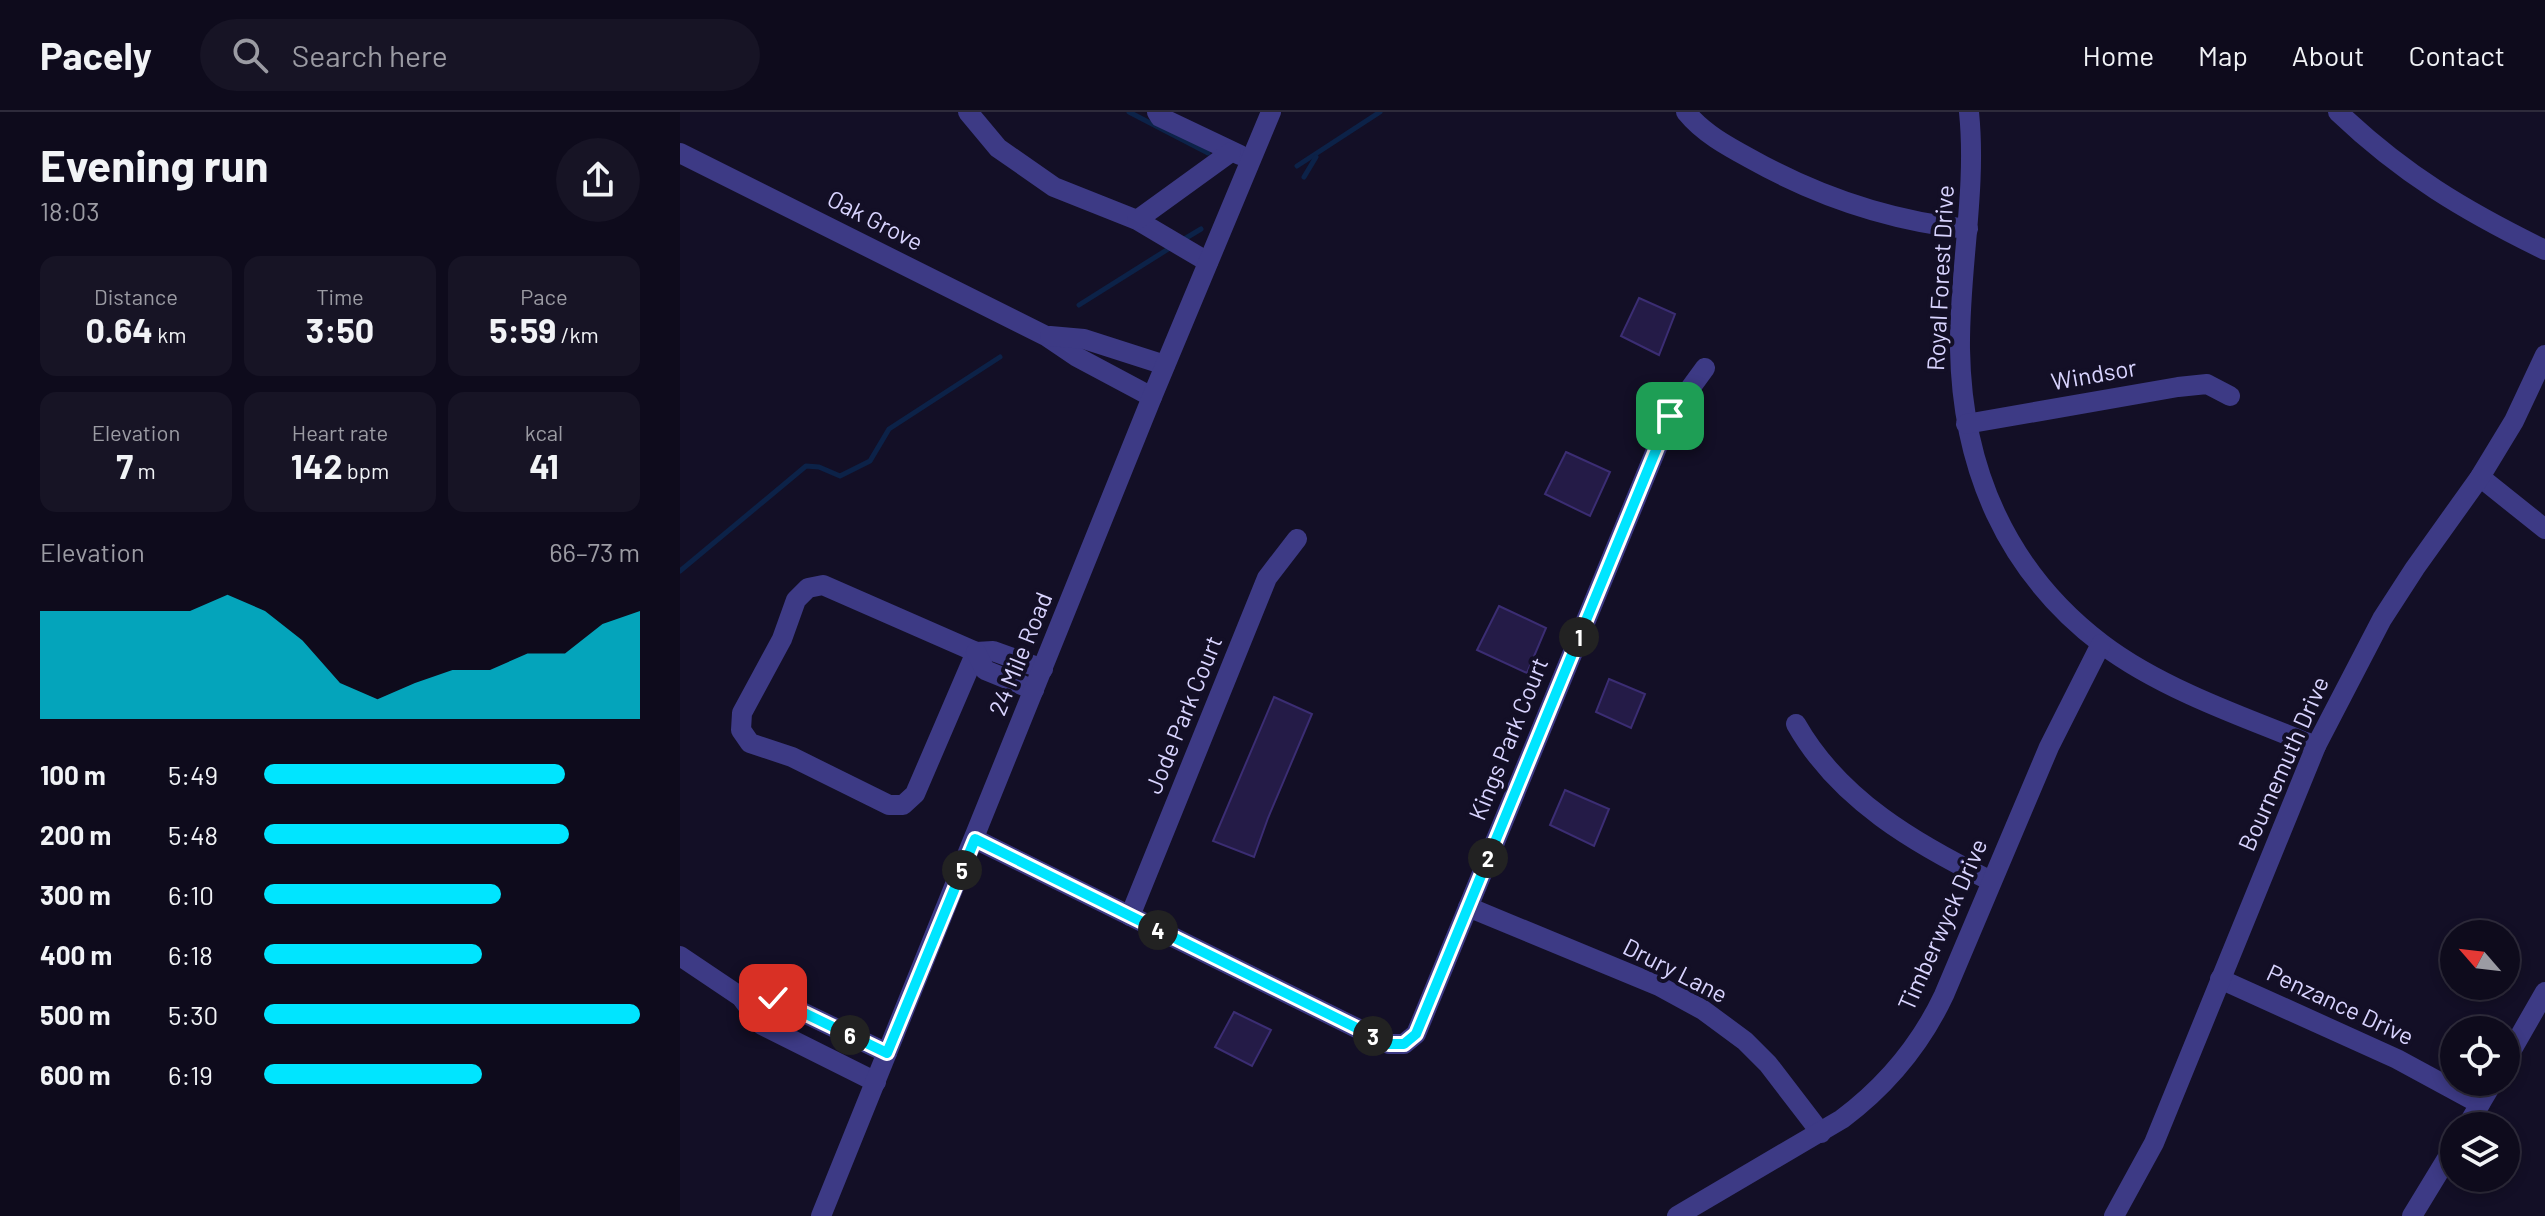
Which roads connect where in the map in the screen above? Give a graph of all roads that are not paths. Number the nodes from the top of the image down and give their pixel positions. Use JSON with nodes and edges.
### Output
{"nodes":[{"id":1,"x":968,"y":112,"type":"edge"},
{"id":2,"x":1157,"y":112,"type":"edge"},
{"id":3,"x":1271,"y":112,"type":"edge"},
{"id":4,"x":1686,"y":112,"type":"edge"},
{"id":5,"x":1969,"y":112,"type":"edge"},
{"id":6,"x":2338,"y":112,"type":"edge"},
{"id":7,"x":1231,"y":152,"type":"junction"},
{"id":8,"x":680,"y":153,"type":"edge"},
{"id":9,"x":1252,"y":158,"type":"junction"},
{"id":10,"x":1137,"y":220,"type":"junction"},
{"id":11,"x":1968,"y":229,"type":"junction"},
{"id":12,"x":2545,"y":250,"type":"edge"},
{"id":13,"x":1208,"y":262,"type":"junction"},
{"id":14,"x":1046,"y":336,"type":"junction"},
{"id":15,"x":2545,"y":355,"type":"edge"},
{"id":16,"x":1165,"y":365,"type":"junction"},
{"id":17,"x":1705,"y":368,"type":"dead end"},
{"id":18,"x":2230,"y":396,"type":"dead end"},
{"id":19,"x":1152,"y":397,"type":"junction"},
{"id":20,"x":1966,"y":424,"type":"junction"},
{"id":21,"x":2480,"y":477,"type":"junction"},
{"id":22,"x":2545,"y":529,"type":"edge"},
{"id":23,"x":1297,"y":539,"type":"dead end"},
{"id":24,"x":2101,"y":644,"type":"junction"},
{"id":25,"x":976,"y":652,"type":"junction"},
{"id":26,"x":1043,"y":669,"type":"junction"},
{"id":27,"x":1034,"y":690,"type":"junction"},
{"id":28,"x":1796,"y":724,"type":"dead end"},
{"id":29,"x":2316,"y":746,"type":"junction"},
{"id":30,"x":975,"y":839,"type":"junction"},
{"id":31,"x":1991,"y":881,"type":"junction"},
{"id":32,"x":1468,"y":907,"type":"junction"},
{"id":33,"x":1130,"y":916,"type":"junction"},
{"id":34,"x":680,"y":956,"type":"edge"},
{"id":35,"x":2220,"y":979,"type":"junction"},
{"id":36,"x":2545,"y":992,"type":"edge"},
{"id":37,"x":741,"y":997,"type":"junction"},
{"id":38,"x":2520,"y":1036,"type":"edge"},
{"id":39,"x":887,"y":1053,"type":"junction"},
{"id":40,"x":876,"y":1082,"type":"junction"},
{"id":41,"x":2485,"y":1096,"type":"edge"},
{"id":42,"x":2480,"y":1104,"type":"junction"},
{"id":43,"x":2475,"y":1112,"type":"edge"},
{"id":44,"x":1821,"y":1133,"type":"junction"},
{"id":45,"x":2440,"y":1170,"type":"edge"},
{"id":46,"x":821,"y":1216,"type":"edge"},
{"id":47,"x":1677,"y":1216,"type":"edge"},
{"id":48,"x":2114,"y":1216,"type":"edge"},
{"id":49,"x":2412,"y":1216,"type":"edge"}],
"edges":[{"from":1,"to":10,"type":"street"},
{"from":2,"to":7,"type":"street"},
{"from":3,"to":9,"type":"street","name":"24 Mile Road"},
{"from":4,"to":11,"type":"street"},
{"from":5,"to":11,"type":"street","name":"Royal Forest Drive"},
{"from":6,"to":12,"type":"street"},
{"from":7,"to":9,"type":"street"},
{"from":7,"to":10,"type":"street"},
{"from":8,"to":14,"type":"street","name":"Oak Grove"},
{"from":9,"to":13,"type":"street","name":"24 Mile Road"},
{"from":10,"to":13,"type":"street"},
{"from":11,"to":20,"type":"street","name":"Royal Forest Drive"},
{"from":13,"to":16,"type":"street","name":"24 Mile Road"},
{"from":14,"to":16,"type":"street","name":"Oak Grove"},
{"from":14,"to":19,"type":"street","name":"Oak Grove"},
{"from":15,"to":21,"type":"street","name":"Bournemuth Drive"},
{"from":16,"to":19,"type":"street","name":"24 Mile Road"},
{"from":17,"to":32,"type":"street","name":"Kings Park Court"},
{"from":18,"to":20,"type":"street","name":"Windsor"},
{"from":19,"to":26,"type":"street","name":"24 Mile Road"},
{"from":20,"to":24,"type":"street","name":"Royal Forest Drive"},
{"from":21,"to":22,"type":"street"},
{"from":21,"to":29,"type":"street","name":"Bournemuth Drive"},
{"from":23,"to":33,"type":"street","name":"Jode Park Court"},
{"from":24,"to":29,"type":"street","name":"Royal Forest Drive"},
{"from":24,"to":31,"type":"street","name":"Timberwyck Drive"},
{"from":25,"to":25,"type":"street"},
{"from":25,"to":26,"type":"street"},
{"from":25,"to":27,"type":"street"},
{"from":26,"to":27,"type":"street","name":"24 Mile Road"},
{"from":27,"to":30,"type":"street","name":"24 Mile Road"},
{"from":28,"to":31,"type":"street"},
{"from":29,"to":35,"type":"street","name":"Bournemuth Drive"},
{"from":30,"to":33,"type":"street"},
{"from":30,"to":39,"type":"street","name":"24 Mile Road"},
{"from":31,"to":44,"type":"street","name":"Timberwyck Drive"},
{"from":32,"to":33,"type":"street","name":"Kings Park Court"},
{"from":32,"to":44,"type":"street","name":"Drury Lane"},
{"from":34,"to":37,"type":"street"},
{"from":35,"to":42,"type":"street","name":"Penzance Drive"},
{"from":35,"to":48,"type":"street","name":"Bournemuth Drive"},
{"from":36,"to":38,"type":"street"},
{"from":37,"to":39,"type":"street"},
{"from":37,"to":40,"type":"street"},
{"from":39,"to":40,"type":"street","name":"24 Mile Road"},
{"from":40,"to":46,"type":"street","name":"24 Mile Road"},
{"from":41,"to":42,"type":"street"},
{"from":42,"to":43,"type":"street"},
{"from":44,"to":47,"type":"street","name":"Timberwyck Drive"},
{"from":45,"to":49,"type":"street"}]}
